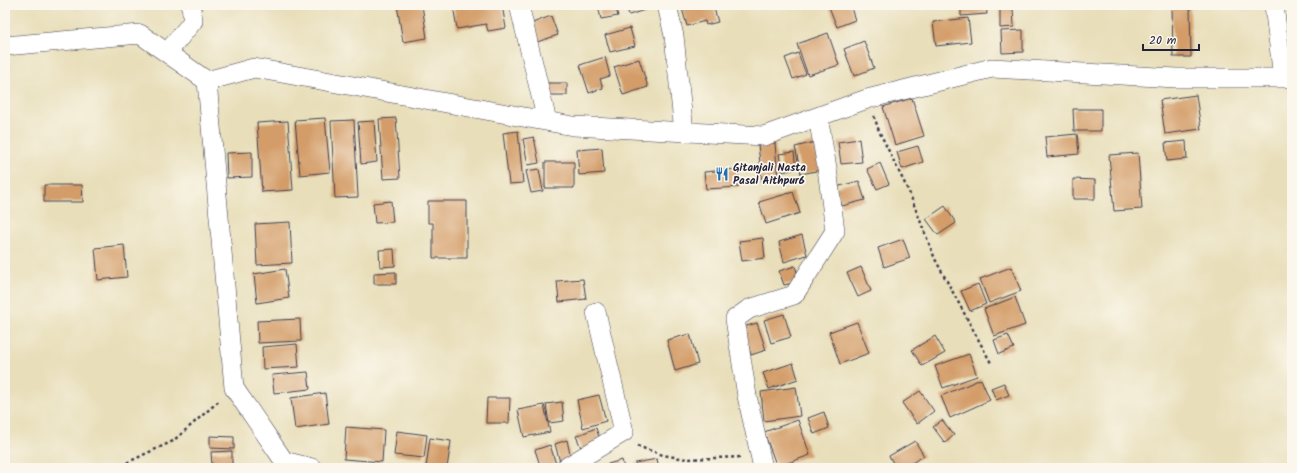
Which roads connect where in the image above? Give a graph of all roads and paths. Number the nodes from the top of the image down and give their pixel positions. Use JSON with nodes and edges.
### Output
{"nodes":[{"id":1,"x":191,"y":5,"type":"edge"},
{"id":2,"x":519,"y":5,"type":"edge"},
{"id":3,"x":667,"y":5,"type":"edge"},
{"id":4,"x":1274,"y":5,"type":"edge"},
{"id":5,"x":5,"y":46,"type":"edge"},
{"id":6,"x":167,"y":53,"type":"junction"},
{"id":7,"x":1288,"y":78,"type":"edge"},
{"id":8,"x":207,"y":81,"type":"junction"},
{"id":9,"x":867,"y":99,"type":"junction"},
{"id":10,"x":818,"y":117,"type":"junction"},
{"id":11,"x":547,"y":121,"type":"junction"},
{"id":12,"x":684,"y":132,"type":"junction"},
{"id":13,"x":596,"y":312,"type":"dead end"},
{"id":14,"x":991,"y":363,"type":"dead end"},
{"id":15,"x":234,"y":388,"type":"junction"},
{"id":16,"x":624,"y":432,"type":"junction"},
{"id":17,"x":761,"y":463,"type":"edge"},
{"id":18,"x":284,"y":464,"type":"edge"},
{"id":19,"x":127,"y":468,"type":"edge"},
{"id":20,"x":312,"y":468,"type":"edge"},
{"id":21,"x":565,"y":468,"type":"edge"}],
"edges":[{"from":1,"to":6,"type":"street"},
{"from":2,"to":11,"type":"street"},
{"from":3,"to":12,"type":"street"},
{"from":4,"to":7,"type":"street"},
{"from":5,"to":6,"type":"street"},
{"from":6,"to":8,"type":"street"},
{"from":7,"to":9,"type":"street"},
{"from":8,"to":11,"type":"street"},
{"from":8,"to":15,"type":"street"},
{"from":9,"to":10,"type":"street"},
{"from":9,"to":14,"type":"path"},
{"from":10,"to":12,"type":"street"},
{"from":10,"to":17,"type":"street"},
{"from":11,"to":12,"type":"street"},
{"from":13,"to":16,"type":"street"},
{"from":15,"to":18,"type":"street"},
{"from":15,"to":19,"type":"path"},
{"from":16,"to":17,"type":"path"},
{"from":16,"to":21,"type":"street"},
{"from":18,"to":20,"type":"street"}]}
